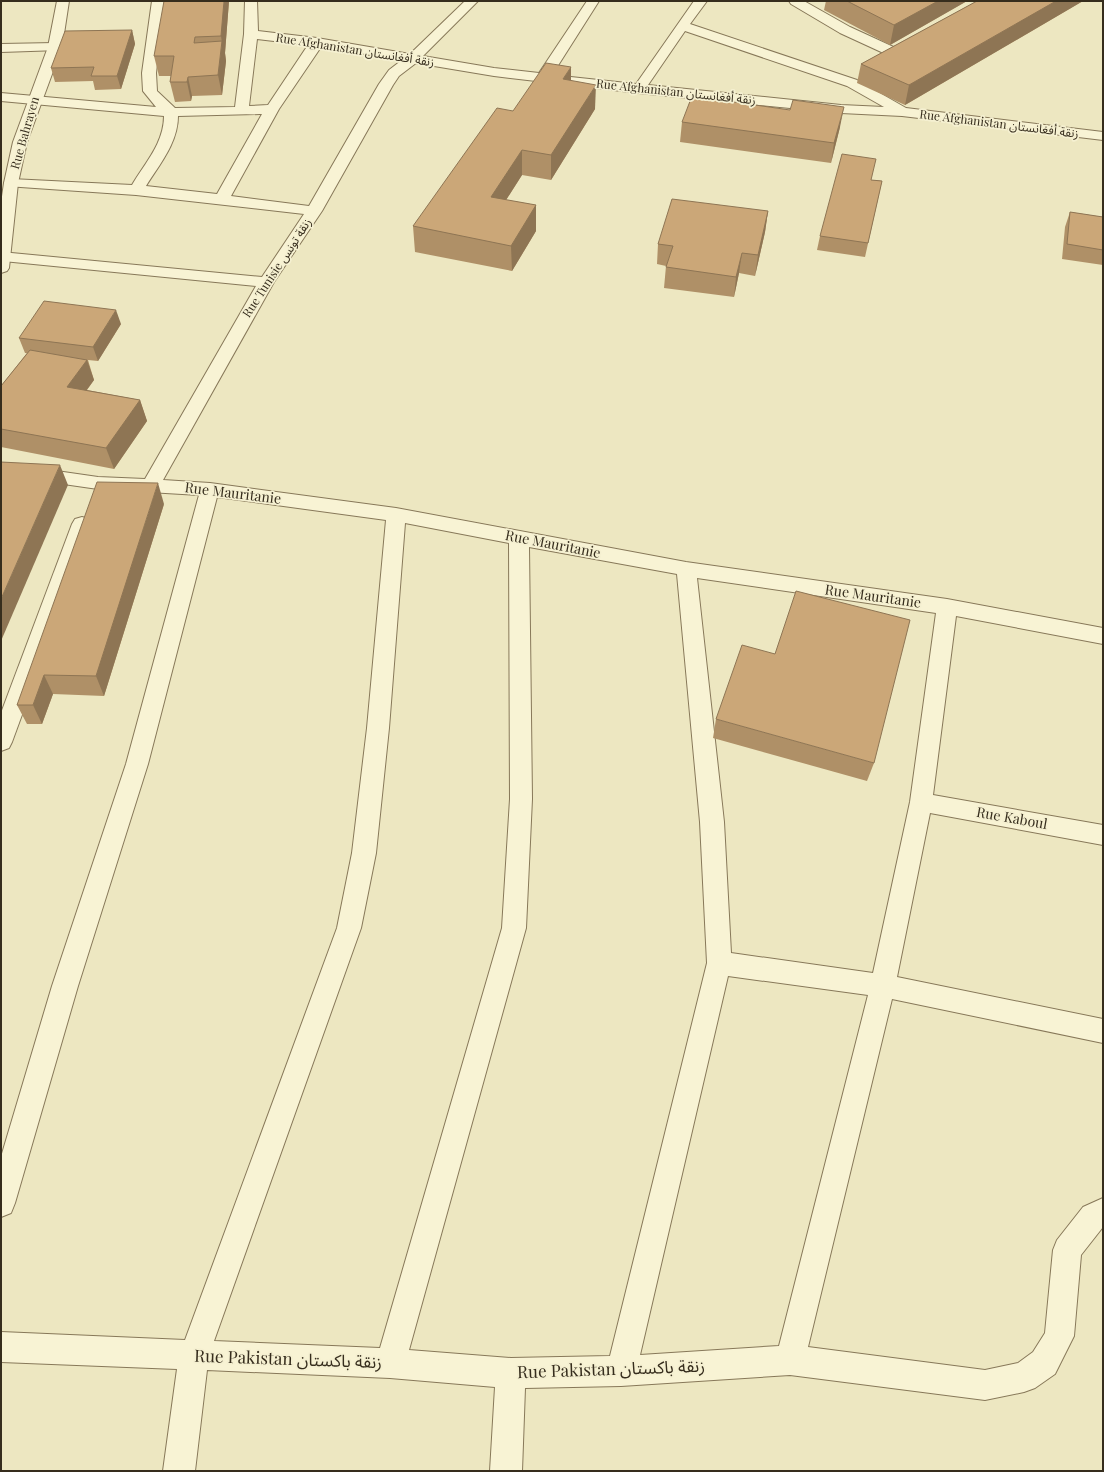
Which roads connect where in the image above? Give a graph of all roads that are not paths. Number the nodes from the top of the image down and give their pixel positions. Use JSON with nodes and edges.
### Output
{"nodes":[{"id":1,"x":63,"y":1,"type":"edge"},
{"id":2,"x":158,"y":1,"type":"edge"},
{"id":3,"x":251,"y":1,"type":"edge"},
{"id":4,"x":472,"y":1,"type":"edge"},
{"id":5,"x":592,"y":1,"type":"edge"},
{"id":6,"x":700,"y":1,"type":"edge"},
{"id":7,"x":795,"y":1,"type":"edge"},
{"id":8,"x":682,"y":26,"type":"junction"},
{"id":9,"x":252,"y":34,"type":"junction"},
{"id":10,"x":316,"y":42,"type":"junction"},
{"id":11,"x":908,"y":46,"type":"edge"},
{"id":12,"x":55,"y":47,"type":"junction"},
{"id":13,"x":1,"y":48,"type":"edge"},
{"id":14,"x":895,"y":53,"type":"junction"},
{"id":15,"x":412,"y":59,"type":"junction"},
{"id":16,"x":883,"y":62,"type":"edge"},
{"id":17,"x":864,"y":74,"type":"dead end"},
{"id":18,"x":543,"y":78,"type":"junction"},
{"id":19,"x":852,"y":83,"type":"junction"},
{"id":20,"x":639,"y":89,"type":"junction"},
{"id":21,"x":1,"y":97,"type":"edge"},
{"id":22,"x":35,"y":98,"type":"junction"},
{"id":23,"x":272,"y":109,"type":"junction"},
{"id":24,"x":241,"y":111,"type":"junction"},
{"id":25,"x":172,"y":112,"type":"junction"},
{"id":26,"x":902,"y":112,"type":"junction"},
{"id":27,"x":1103,"y":136,"type":"edge"},
{"id":28,"x":11,"y":183,"type":"junction"},
{"id":29,"x":136,"y":190,"type":"junction"},
{"id":30,"x":222,"y":199,"type":"junction"},
{"id":31,"x":314,"y":211,"type":"junction"},
{"id":32,"x":2,"y":262,"type":"edge"},
{"id":33,"x":266,"y":282,"type":"junction"},
{"id":34,"x":1,"y":469,"type":"edge"},
{"id":35,"x":151,"y":485,"type":"junction"},
{"id":36,"x":210,"y":488,"type":"junction"},
{"id":37,"x":93,"y":495,"type":"junction"},
{"id":38,"x":396,"y":515,"type":"junction"},
{"id":39,"x":519,"y":538,"type":"junction"},
{"id":40,"x":686,"y":569,"type":"junction"},
{"id":41,"x":947,"y":607,"type":"junction"},
{"id":42,"x":1103,"y":636,"type":"edge"},
{"id":43,"x":1,"y":742,"type":"edge"},
{"id":44,"x":921,"y":802,"type":"junction"},
{"id":45,"x":1103,"y":835,"type":"edge"},
{"id":46,"x":719,"y":963,"type":"junction"},
{"id":47,"x":883,"y":986,"type":"junction"},
{"id":48,"x":1103,"y":1031,"type":"edge"},
{"id":49,"x":1,"y":1203,"type":"edge"},
{"id":50,"x":1103,"y":1212,"type":"edge"},
{"id":51,"x":1,"y":1347,"type":"edge"},
{"id":52,"x":194,"y":1355,"type":"junction"},
{"id":53,"x":790,"y":1360,"type":"junction"},
{"id":54,"x":390,"y":1362,"type":"junction"},
{"id":55,"x":621,"y":1371,"type":"junction"},
{"id":56,"x":511,"y":1372,"type":"junction"},
{"id":57,"x":179,"y":1471,"type":"edge"},
{"id":58,"x":506,"y":1471,"type":"edge"}],
"edges":[{"from":1,"to":12,"type":"street","name":"Rue Bahrayen"},
{"from":2,"to":25,"type":"street"},
{"from":3,"to":9,"type":"street"},
{"from":4,"to":15,"type":"street","name":"Rue Tunisie زنقة تونس"},
{"from":5,"to":18,"type":"street"},
{"from":6,"to":8,"type":"street"},
{"from":7,"to":14,"type":"street"},
{"from":8,"to":19,"type":"street"},
{"from":8,"to":20,"type":"street"},
{"from":9,"to":10,"type":"street","name":"Rue Afghanistan زنقة أفغانستان"},
{"from":9,"to":24,"type":"street"},
{"from":10,"to":15,"type":"street","name":"Rue Afghanistan زنقة أفغانستان"},
{"from":10,"to":23,"type":"street"},
{"from":11,"to":14,"type":"street"},
{"from":12,"to":13,"type":"street"},
{"from":12,"to":22,"type":"street","name":"Rue Bahrayen"},
{"from":14,"to":16,"type":"street"},
{"from":15,"to":18,"type":"street","name":"Rue Afghanistan زنقة أفغانستان"},
{"from":15,"to":31,"type":"street","name":"Rue Tunisie زنقة تونس"},
{"from":17,"to":19,"type":"street"},
{"from":18,"to":20,"type":"street","name":"Rue Afghanistan زنقة أفغانستان"},
{"from":19,"to":26,"type":"street"},
{"from":20,"to":26,"type":"street","name":"Rue Afghanistan زنقة أفغانستان"},
{"from":21,"to":22,"type":"street"},
{"from":22,"to":25,"type":"street"},
{"from":22,"to":28,"type":"street","name":"Rue Bahrayen"},
{"from":23,"to":24,"type":"street"},
{"from":23,"to":30,"type":"street"},
{"from":24,"to":25,"type":"street"},
{"from":25,"to":29,"type":"street"},
{"from":26,"to":27,"type":"street","name":"Rue Afghanistan زنقة أفغانستان"},
{"from":28,"to":29,"type":"street"},
{"from":28,"to":32,"type":"street","name":"Rue Bahrayen"},
{"from":29,"to":30,"type":"street"},
{"from":30,"to":31,"type":"street"},
{"from":31,"to":33,"type":"street","name":"Rue Tunisie زنقة تونس"},
{"from":32,"to":33,"type":"street"},
{"from":33,"to":35,"type":"street","name":"Rue Tunisie زنقة تونس"},
{"from":34,"to":37,"type":"street","name":"Rue Mauritanie"},
{"from":35,"to":36,"type":"street","name":"Rue Mauritanie"},
{"from":35,"to":37,"type":"street","name":"Rue Mauritanie"},
{"from":36,"to":38,"type":"street","name":"Rue Mauritanie"},
{"from":36,"to":49,"type":"street"},
{"from":37,"to":43,"type":"street"},
{"from":38,"to":39,"type":"street","name":"Rue Mauritanie"},
{"from":38,"to":52,"type":"street"},
{"from":39,"to":40,"type":"street","name":"Rue Mauritanie"},
{"from":39,"to":54,"type":"street"},
{"from":40,"to":41,"type":"street","name":"Rue Mauritanie"},
{"from":40,"to":46,"type":"street"},
{"from":41,"to":42,"type":"street","name":"Rue Mauritanie"},
{"from":41,"to":44,"type":"street"},
{"from":44,"to":45,"type":"street","name":"Rue Kaboul"},
{"from":44,"to":47,"type":"street"},
{"from":46,"to":47,"type":"street"},
{"from":46,"to":55,"type":"street"},
{"from":47,"to":48,"type":"street"},
{"from":47,"to":53,"type":"street"},
{"from":50,"to":53,"type":"street","name":"Rue Pakistan زنقة باكستان"},
{"from":51,"to":52,"type":"street","name":"Rue Pakistan زنقة باكستان"},
{"from":52,"to":54,"type":"street","name":"Rue Pakistan زنقة باكستان"},
{"from":52,"to":57,"type":"street"},
{"from":53,"to":55,"type":"street","name":"Rue Pakistan زنقة باكستان"},
{"from":54,"to":56,"type":"street","name":"Rue Pakistan زنقة باكستان"},
{"from":55,"to":56,"type":"street","name":"Rue Pakistan زنقة باكستان"},
{"from":56,"to":58,"type":"street"}]}
